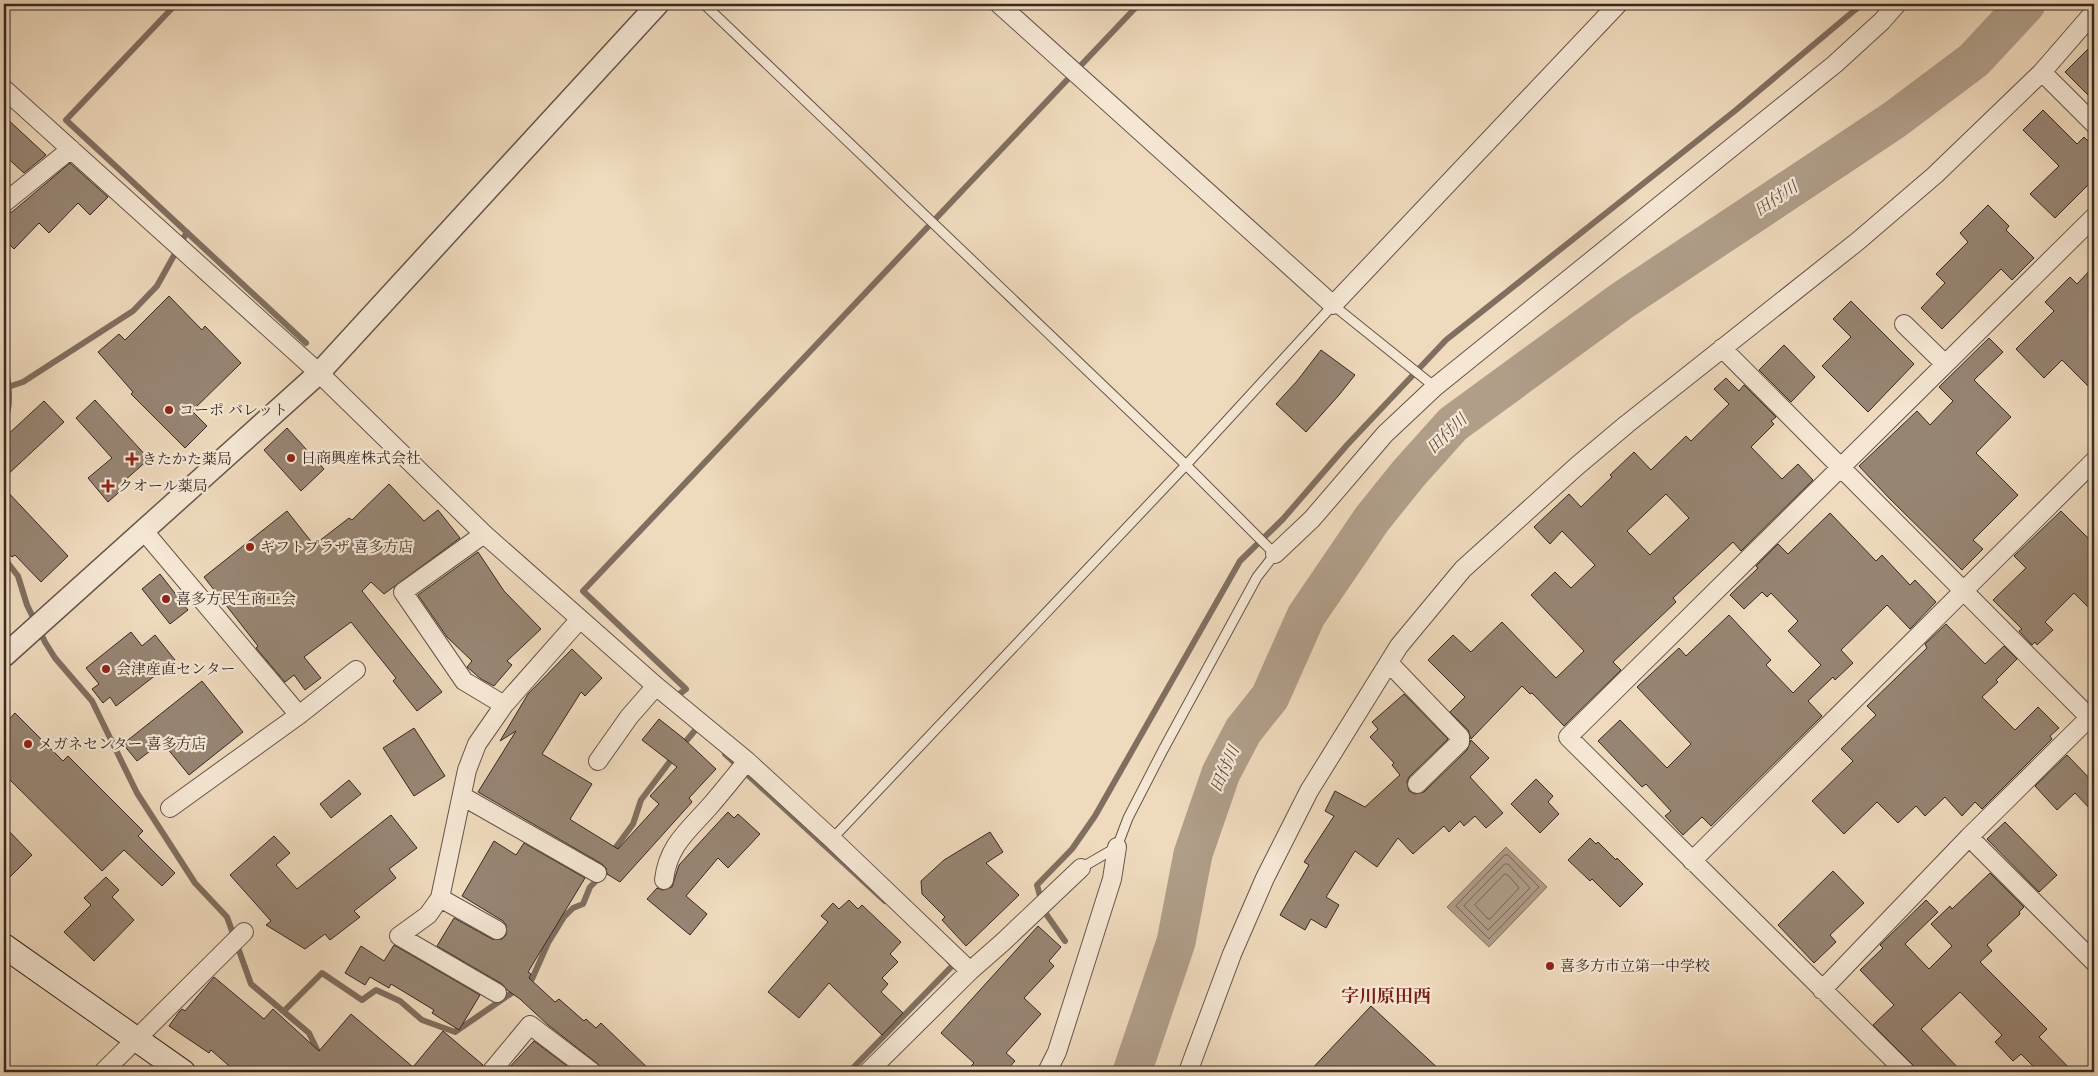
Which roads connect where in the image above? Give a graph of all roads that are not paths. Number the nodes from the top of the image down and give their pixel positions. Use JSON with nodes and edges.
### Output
{"nodes":[{"id":1,"x":658,"y":4,"type":"edge"},
{"id":2,"x":704,"y":4,"type":"edge"},
{"id":3,"x":999,"y":4,"type":"edge"},
{"id":4,"x":1618,"y":4,"type":"edge"},
{"id":5,"x":1897,"y":4,"type":"edge"},
{"id":6,"x":2094,"y":12,"type":"edge"},
{"id":7,"x":2042,"y":72,"type":"junction"},
{"id":8,"x":4,"y":89,"type":"edge"},
{"id":9,"x":2094,"y":124,"type":"edge"},
{"id":10,"x":71,"y":149,"type":"junction"},
{"id":11,"x":4,"y":203,"type":"edge"},
{"id":12,"x":2094,"y":217,"type":"edge"},
{"id":13,"x":1333,"y":305,"type":"junction"},
{"id":14,"x":1904,"y":324,"type":"dead end"},
{"id":15,"x":1722,"y":348,"type":"junction"},
{"id":16,"x":1945,"y":364,"type":"junction"},
{"id":17,"x":319,"y":373,"type":"junction"},
{"id":18,"x":1435,"y":387,"type":"junction"},
{"id":19,"x":2094,"y":461,"type":"edge"},
{"id":20,"x":1186,"y":465,"type":"junction"},
{"id":21,"x":1842,"y":466,"type":"junction"},
{"id":22,"x":143,"y":530,"type":"junction"},
{"id":23,"x":484,"y":534,"type":"junction"},
{"id":24,"x":1275,"y":554,"type":"junction"},
{"id":25,"x":1963,"y":591,"type":"junction"},
{"id":26,"x":580,"y":619,"type":"junction"},
{"id":27,"x":4,"y":656,"type":"edge"},
{"id":28,"x":1389,"y":663,"type":"junction"},
{"id":29,"x":356,"y":670,"type":"dead end"},
{"id":30,"x":656,"y":686,"type":"junction"},
{"id":31,"x":504,"y":705,"type":"junction"},
{"id":32,"x":299,"y":715,"type":"junction"},
{"id":33,"x":2093,"y":718,"type":"edge"},
{"id":34,"x":598,"y":761,"type":"dead end"},
{"id":35,"x":747,"y":761,"type":"junction"},
{"id":36,"x":1417,"y":784,"type":"dead end"},
{"id":37,"x":462,"y":796,"type":"junction"},
{"id":38,"x":170,"y":808,"type":"dead end"},
{"id":39,"x":1969,"y":836,"type":"junction"},
{"id":40,"x":832,"y":839,"type":"junction"},
{"id":41,"x":1117,"y":846,"type":"junction"},
{"id":42,"x":1692,"y":860,"type":"junction"},
{"id":43,"x":1081,"y":868,"type":"joint"},
{"id":44,"x":597,"y":873,"type":"dead end"},
{"id":45,"x":664,"y":880,"type":"dead end"},
{"id":46,"x":440,"y":898,"type":"junction"},
{"id":47,"x":497,"y":930,"type":"dead end"},
{"id":48,"x":244,"y":932,"type":"dead end"},
{"id":49,"x":4,"y":946,"type":"edge"},
{"id":50,"x":2094,"y":962,"type":"edge"},
{"id":51,"x":970,"y":971,"type":"junction"},
{"id":52,"x":1822,"y":990,"type":"junction"},
{"id":53,"x":497,"y":993,"type":"dead end"},
{"id":54,"x":136,"y":1038,"type":"junction"},
{"id":55,"x":103,"y":1072,"type":"edge"},
{"id":56,"x":183,"y":1072,"type":"edge"},
{"id":57,"x":491,"y":1072,"type":"edge"},
{"id":58,"x":592,"y":1072,"type":"edge"},
{"id":59,"x":868,"y":1072,"type":"edge"},
{"id":60,"x":1047,"y":1072,"type":"edge"},
{"id":61,"x":1188,"y":1072,"type":"edge"},
{"id":62,"x":1906,"y":1072,"type":"edge"}],
"edges":[{"from":1,"to":17,"type":"street"},
{"from":2,"to":20,"type":"lane"},
{"from":3,"to":13,"type":"street"},
{"from":4,"to":13,"type":"street"},
{"from":5,"to":18,"type":"street"},
{"from":6,"to":7,"type":"street"},
{"from":7,"to":9,"type":"street"},
{"from":7,"to":15,"type":"street"},
{"from":8,"to":10,"type":"street"},
{"from":10,"to":11,"type":"street"},
{"from":10,"to":17,"type":"street"},
{"from":12,"to":16,"type":"street"},
{"from":13,"to":18,"type":"lane"},
{"from":13,"to":20,"type":"lane"},
{"from":14,"to":16,"type":"street"},
{"from":15,"to":21,"type":"street"},
{"from":15,"to":28,"type":"street"},
{"from":16,"to":21,"type":"street"},
{"from":17,"to":22,"type":"street"},
{"from":17,"to":23,"type":"street"},
{"from":18,"to":24,"type":"street"},
{"from":19,"to":25,"type":"street"},
{"from":20,"to":24,"type":"lane"},
{"from":20,"to":40,"type":"lane"},
{"from":21,"to":25,"type":"street"},
{"from":21,"to":42,"type":"street"},
{"from":22,"to":27,"type":"street"},
{"from":22,"to":32,"type":"street"},
{"from":23,"to":26,"type":"street"},
{"from":23,"to":31,"type":"street"},
{"from":24,"to":41,"type":"lane"},
{"from":25,"to":33,"type":"street"},
{"from":25,"to":42,"type":"street"},
{"from":26,"to":30,"type":"street"},
{"from":26,"to":31,"type":"street"},
{"from":28,"to":36,"type":"street"},
{"from":28,"to":61,"type":"street"},
{"from":29,"to":32,"type":"street"},
{"from":30,"to":34,"type":"street"},
{"from":30,"to":35,"type":"street"},
{"from":31,"to":37,"type":"street"},
{"from":32,"to":38,"type":"street"},
{"from":33,"to":39,"type":"street"},
{"from":35,"to":40,"type":"street"},
{"from":35,"to":45,"type":"street"},
{"from":37,"to":44,"type":"street"},
{"from":37,"to":46,"type":"street"},
{"from":39,"to":50,"type":"street"},
{"from":39,"to":52,"type":"street"},
{"from":40,"to":51,"type":"street"},
{"from":41,"to":43,"type":"lane"},
{"from":41,"to":60,"type":"street"},
{"from":42,"to":52,"type":"street"},
{"from":43,"to":51,"type":"street"},
{"from":46,"to":47,"type":"street"},
{"from":46,"to":53,"type":"street"},
{"from":48,"to":54,"type":"street"},
{"from":49,"to":54,"type":"main road"},
{"from":51,"to":59,"type":"street"},
{"from":52,"to":62,"type":"street"},
{"from":54,"to":55,"type":"street"},
{"from":54,"to":56,"type":"main road"},
{"from":57,"to":58,"type":"street"}]}
